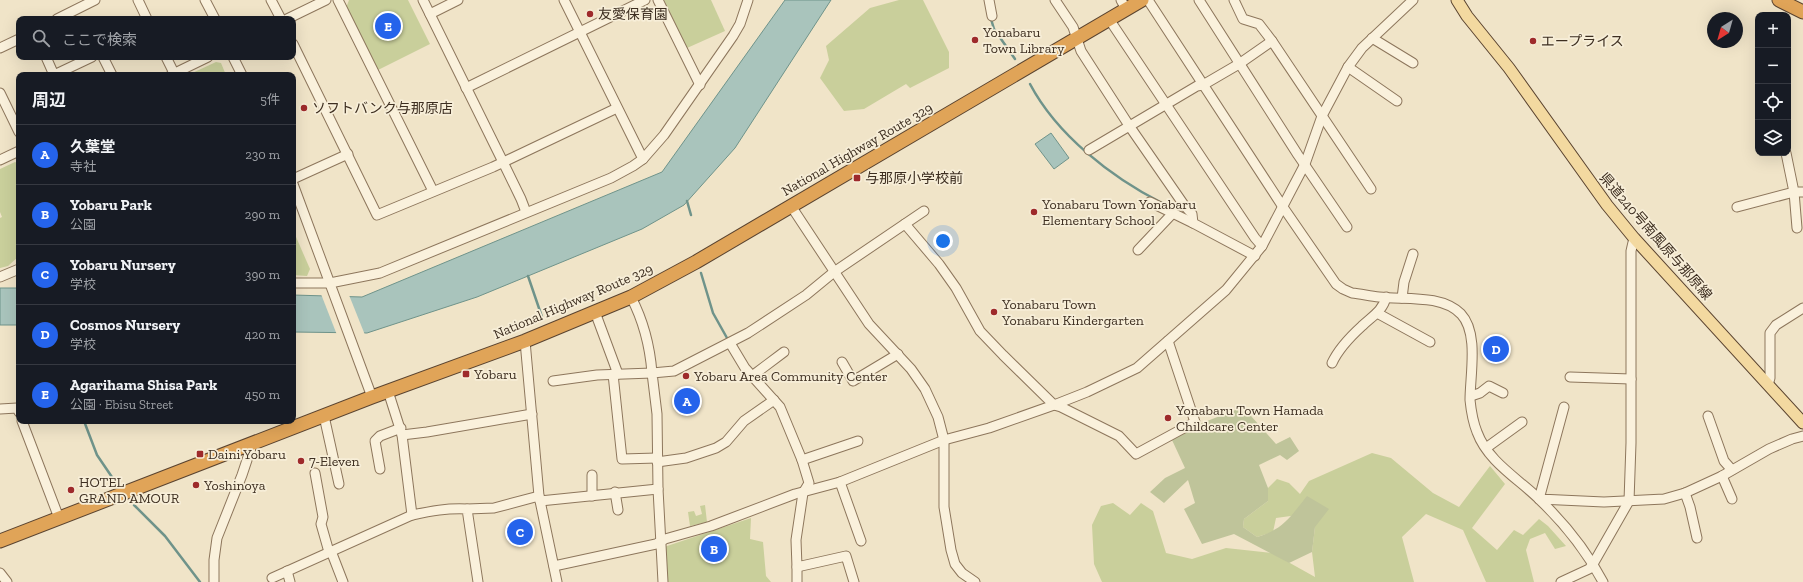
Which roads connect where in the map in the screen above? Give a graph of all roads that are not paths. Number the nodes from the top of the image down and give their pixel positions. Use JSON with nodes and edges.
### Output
{"nodes":[{"id":1,"x":95,"y":0,"type":"edge"},
{"id":2,"x":138,"y":0,"type":"edge"},
{"id":3,"x":205,"y":0,"type":"edge"},
{"id":4,"x":271,"y":0,"type":"edge"},
{"id":5,"x":326,"y":0,"type":"edge"},
{"id":6,"x":338,"y":0,"type":"edge"},
{"id":7,"x":422,"y":0,"type":"edge"},
{"id":8,"x":458,"y":0,"type":"edge"},
{"id":9,"x":564,"y":0,"type":"edge"},
{"id":10,"x":645,"y":0,"type":"edge"},
{"id":11,"x":658,"y":0,"type":"edge"},
{"id":12,"x":748,"y":0,"type":"edge"},
{"id":13,"x":989,"y":0,"type":"edge"},
{"id":14,"x":1055,"y":0,"type":"edge"},
{"id":15,"x":1142,"y":0,"type":"edge"},
{"id":16,"x":1148,"y":0,"type":"edge"},
{"id":17,"x":1199,"y":0,"type":"edge"},
{"id":18,"x":1234,"y":0,"type":"edge"},
{"id":19,"x":1413,"y":0,"type":"edge"},
{"id":20,"x":1457,"y":0,"type":"edge"},
{"id":21,"x":1779,"y":0,"type":"edge"},
{"id":22,"x":77,"y":4,"type":"edge"},
{"id":23,"x":1124,"y":5,"type":"edge"},
{"id":24,"x":1803,"y":12,"type":"edge"},
{"id":25,"x":430,"y":14,"type":"junction"},
{"id":26,"x":61,"y":16,"type":"edge"},
{"id":27,"x":146,"y":16,"type":"edge"},
{"id":28,"x":213,"y":16,"type":"edge"},
{"id":29,"x":279,"y":16,"type":"edge"},
{"id":30,"x":292,"y":16,"type":"edge"},
{"id":31,"x":992,"y":16,"type":"dead end"},
{"id":32,"x":1109,"y":20,"type":"junction"},
{"id":33,"x":580,"y":32,"type":"junction"},
{"id":34,"x":1372,"y":38,"type":"junction"},
{"id":35,"x":1077,"y":39,"type":"junction"},
{"id":36,"x":16,"y":40,"type":"edge"},
{"id":37,"x":1272,"y":41,"type":"junction"},
{"id":38,"x":0,"y":48,"type":"edge"},
{"id":39,"x":296,"y":50,"type":"edge"},
{"id":40,"x":47,"y":60,"type":"edge"},
{"id":41,"x":86,"y":60,"type":"edge"},
{"id":42,"x":104,"y":60,"type":"edge"},
{"id":43,"x":167,"y":60,"type":"edge"},
{"id":44,"x":202,"y":60,"type":"edge"},
{"id":45,"x":234,"y":60,"type":"edge"},
{"id":46,"x":1413,"y":63,"type":"dead end"},
{"id":47,"x":1239,"y":64,"type":"junction"},
{"id":48,"x":1348,"y":67,"type":"junction"},
{"id":49,"x":53,"y":72,"type":"edge"},
{"id":50,"x":60,"y":72,"type":"edge"},
{"id":51,"x":110,"y":72,"type":"edge"},
{"id":52,"x":171,"y":72,"type":"edge"},
{"id":53,"x":176,"y":72,"type":"edge"},
{"id":54,"x":240,"y":72,"type":"edge"},
{"id":55,"x":700,"y":85,"type":"junction"},
{"id":56,"x":1203,"y":85,"type":"junction"},
{"id":57,"x":466,"y":88,"type":"junction"},
{"id":58,"x":0,"y":93,"type":"edge"},
{"id":59,"x":1398,"y":101,"type":"dead end"},
{"id":60,"x":1166,"y":106,"type":"junction"},
{"id":61,"x":617,"y":108,"type":"junction"},
{"id":62,"x":1322,"y":116,"type":"junction"},
{"id":63,"x":16,"y":126,"type":"edge"},
{"id":64,"x":1130,"y":126,"type":"junction"},
{"id":65,"x":1089,"y":150,"type":"dead end"},
{"id":66,"x":16,"y":152,"type":"edge"},
{"id":67,"x":348,"y":154,"type":"junction"},
{"id":68,"x":1787,"y":156,"type":"edge"},
{"id":69,"x":643,"y":159,"type":"junction"},
{"id":70,"x":0,"y":160,"type":"edge"},
{"id":71,"x":503,"y":162,"type":"junction"},
{"id":72,"x":1304,"y":164,"type":"junction"},
{"id":73,"x":296,"y":178,"type":"edge"},
{"id":74,"x":1371,"y":189,"type":"dead end"},
{"id":75,"x":296,"y":192,"type":"edge"},
{"id":76,"x":433,"y":192,"type":"junction"},
{"id":77,"x":1798,"y":192,"type":"edge"},
{"id":78,"x":1150,"y":202,"type":"dead end"},
{"id":79,"x":792,"y":206,"type":"junction"},
{"id":80,"x":1283,"y":207,"type":"junction"},
{"id":81,"x":1737,"y":207,"type":"dead end"},
{"id":82,"x":924,"y":211,"type":"dead end"},
{"id":83,"x":526,"y":212,"type":"junction"},
{"id":84,"x":1173,"y":213,"type":"junction"},
{"id":85,"x":1193,"y":223,"type":"junction"},
{"id":86,"x":905,"y":224,"type":"junction"},
{"id":87,"x":1347,"y":227,"type":"dead end"},
{"id":88,"x":1797,"y":228,"type":"dead end"},
{"id":89,"x":1634,"y":238,"type":"junction"},
{"id":90,"x":1262,"y":246,"type":"junction"},
{"id":91,"x":1138,"y":250,"type":"dead end"},
{"id":92,"x":1413,"y":254,"type":"dead end"},
{"id":93,"x":1255,"y":256,"type":"junction"},
{"id":94,"x":16,"y":271,"type":"edge"},
{"id":95,"x":834,"y":272,"type":"junction"},
{"id":96,"x":0,"y":276,"type":"edge"},
{"id":97,"x":296,"y":283,"type":"edge"},
{"id":98,"x":330,"y":283,"type":"junction"},
{"id":99,"x":631,"y":297,"type":"junction"},
{"id":100,"x":1386,"y":297,"type":"junction"},
{"id":101,"x":1402,"y":298,"type":"junction"},
{"id":102,"x":1803,"y":308,"type":"edge"},
{"id":103,"x":595,"y":312,"type":"junction"},
{"id":104,"x":1377,"y":313,"type":"junction"},
{"id":105,"x":525,"y":341,"type":"junction"},
{"id":106,"x":1168,"y":341,"type":"junction"},
{"id":107,"x":1430,"y":342,"type":"dead end"},
{"id":108,"x":730,"y":344,"type":"junction"},
{"id":109,"x":784,"y":352,"type":"dead end"},
{"id":110,"x":898,"y":354,"type":"junction"},
{"id":111,"x":842,"y":362,"type":"dead end"},
{"id":112,"x":1332,"y":363,"type":"dead end"},
{"id":113,"x":652,"y":373,"type":"junction"},
{"id":114,"x":616,"y":374,"type":"junction"},
{"id":115,"x":752,"y":376,"type":"junction"},
{"id":116,"x":1570,"y":377,"type":"dead end"},
{"id":117,"x":1631,"y":379,"type":"junction"},
{"id":118,"x":553,"y":381,"type":"dead end"},
{"id":119,"x":1768,"y":385,"type":"junction"},
{"id":120,"x":388,"y":391,"type":"junction"},
{"id":121,"x":1503,"y":393,"type":"dead end"},
{"id":122,"x":1471,"y":396,"type":"junction"},
{"id":123,"x":372,"y":397,"type":"junction"},
{"id":124,"x":774,"y":400,"type":"junction"},
{"id":125,"x":1054,"y":405,"type":"junction"},
{"id":126,"x":1564,"y":407,"type":"dead end"},
{"id":127,"x":16,"y":408,"type":"edge"},
{"id":128,"x":0,"y":409,"type":"edge"},
{"id":129,"x":532,"y":414,"type":"junction"},
{"id":130,"x":324,"y":416,"type":"junction"},
{"id":131,"x":1708,"y":416,"type":"dead end"},
{"id":132,"x":1522,"y":422,"type":"dead end"},
{"id":133,"x":1803,"y":423,"type":"edge"},
{"id":134,"x":23,"y":424,"type":"edge"},
{"id":135,"x":401,"y":431,"type":"junction"},
{"id":136,"x":1803,"y":436,"type":"edge"},
{"id":137,"x":944,"y":440,"type":"junction"},
{"id":138,"x":858,"y":441,"type":"dead end"},
{"id":139,"x":252,"y":445,"type":"junction"},
{"id":140,"x":1486,"y":448,"type":"junction"},
{"id":141,"x":657,"y":460,"type":"junction"},
{"id":142,"x":802,"y":460,"type":"junction"},
{"id":143,"x":380,"y":469,"type":"dead end"},
{"id":144,"x":1732,"y":470,"type":"junction"},
{"id":145,"x":315,"y":473,"type":"dead end"},
{"id":146,"x":592,"y":475,"type":"dead end"},
{"id":147,"x":1722,"y":476,"type":"junction"},
{"id":148,"x":840,"y":482,"type":"junction"},
{"id":149,"x":339,"y":484,"type":"dead end"},
{"id":150,"x":658,"y":489,"type":"junction"},
{"id":151,"x":615,"y":492,"type":"junction"},
{"id":152,"x":1685,"y":492,"type":"junction"},
{"id":153,"x":803,"y":493,"type":"junction"},
{"id":154,"x":592,"y":496,"type":"junction"},
{"id":155,"x":539,"y":499,"type":"junction"},
{"id":156,"x":1539,"y":499,"type":"junction"},
{"id":157,"x":1732,"y":500,"type":"dead end"},
{"id":158,"x":1628,"y":501,"type":"junction"},
{"id":159,"x":467,"y":509,"type":"junction"},
{"id":160,"x":618,"y":510,"type":"dead end"},
{"id":161,"x":412,"y":515,"type":"junction"},
{"id":162,"x":59,"y":518,"type":"junction"},
{"id":163,"x":1697,"y":538,"type":"dead end"},
{"id":164,"x":0,"y":541,"type":"edge"},
{"id":165,"x":861,"y":541,"type":"dead end"},
{"id":166,"x":661,"y":542,"type":"junction"},
{"id":167,"x":330,"y":552,"type":"junction"},
{"id":168,"x":1593,"y":564,"type":"junction"},
{"id":169,"x":554,"y":566,"type":"junction"},
{"id":170,"x":797,"y":566,"type":"junction"},
{"id":171,"x":287,"y":571,"type":"junction"},
{"id":172,"x":0,"y":573,"type":"edge"},
{"id":173,"x":272,"y":578,"type":"dead end"},
{"id":174,"x":8,"y":582,"type":"edge"},
{"id":175,"x":214,"y":582,"type":"edge"},
{"id":176,"x":290,"y":582,"type":"edge"},
{"id":177,"x":343,"y":582,"type":"edge"},
{"id":178,"x":478,"y":582,"type":"edge"},
{"id":179,"x":557,"y":582,"type":"edge"},
{"id":180,"x":663,"y":582,"type":"edge"},
{"id":181,"x":797,"y":582,"type":"edge"},
{"id":182,"x":854,"y":582,"type":"edge"},
{"id":183,"x":975,"y":582,"type":"edge"},
{"id":184,"x":1561,"y":582,"type":"edge"},
{"id":185,"x":1603,"y":582,"type":"edge"}],
"edges":[{"from":1,"to":22,"type":"street"},
{"from":2,"to":27,"type":"street"},
{"from":3,"to":28,"type":"street"},
{"from":4,"to":29,"type":"street"},
{"from":5,"to":30,"type":"street"},
{"from":6,"to":76,"type":"street"},
{"from":7,"to":25,"type":"street"},
{"from":8,"to":25,"type":"street"},
{"from":9,"to":33,"type":"street"},
{"from":10,"to":33,"type":"street"},
{"from":11,"to":55,"type":"street"},
{"from":12,"to":55,"type":"street"},
{"from":13,"to":31,"type":"street"},
{"from":14,"to":35,"type":"street"},
{"from":15,"to":23,"type":"highway","name":"National Highway Route 329"},
{"from":16,"to":56,"type":"street"},
{"from":17,"to":47,"type":"street"},
{"from":18,"to":37,"type":"street"},
{"from":19,"to":34,"type":"street"},
{"from":20,"to":89,"type":"main road","name":"県道240号南風原与那原線"},
{"from":21,"to":24,"type":"highway"},
{"from":22,"to":26,"type":"street"},
{"from":23,"to":32,"type":"highway","name":"National Highway Route 329"},
{"from":25,"to":57,"type":"street"},
{"from":32,"to":35,"type":"highway","name":"National Highway Route 329"},
{"from":32,"to":60,"type":"street"},
{"from":33,"to":57,"type":"street"},
{"from":33,"to":61,"type":"street"},
{"from":34,"to":46,"type":"street"},
{"from":34,"to":48,"type":"street"},
{"from":35,"to":64,"type":"street"},
{"from":35,"to":79,"type":"highway","name":"National Highway Route 329"},
{"from":36,"to":38,"type":"street"},
{"from":37,"to":47,"type":"street"},
{"from":37,"to":62,"type":"street"},
{"from":39,"to":67,"type":"street"},
{"from":40,"to":49,"type":"street"},
{"from":41,"to":50,"type":"street"},
{"from":42,"to":51,"type":"street"},
{"from":43,"to":52,"type":"street"},
{"from":44,"to":53,"type":"street"},
{"from":45,"to":54,"type":"street"},
{"from":47,"to":56,"type":"street"},
{"from":47,"to":72,"type":"street"},
{"from":48,"to":59,"type":"street"},
{"from":48,"to":62,"type":"street"},
{"from":55,"to":69,"type":"street"},
{"from":56,"to":60,"type":"street"},
{"from":56,"to":80,"type":"street"},
{"from":57,"to":71,"type":"street"},
{"from":58,"to":63,"type":"street"},
{"from":60,"to":64,"type":"street"},
{"from":60,"to":90,"type":"street"},
{"from":61,"to":69,"type":"street"},
{"from":61,"to":71,"type":"street"},
{"from":62,"to":72,"type":"street"},
{"from":62,"to":74,"type":"street"},
{"from":64,"to":65,"type":"street"},
{"from":64,"to":85,"type":"street"},
{"from":66,"to":70,"type":"street"},
{"from":67,"to":73,"type":"street"},
{"from":67,"to":76,"type":"street"},
{"from":68,"to":77,"type":"street"},
{"from":69,"to":83,"type":"street"},
{"from":71,"to":76,"type":"street"},
{"from":71,"to":83,"type":"street"},
{"from":72,"to":80,"type":"street"},
{"from":72,"to":87,"type":"street"},
{"from":75,"to":98,"type":"street"},
{"from":77,"to":81,"type":"street"},
{"from":77,"to":88,"type":"street"},
{"from":78,"to":84,"type":"street"},
{"from":79,"to":95,"type":"street"},
{"from":79,"to":99,"type":"highway","name":"National Highway Route 329"},
{"from":80,"to":90,"type":"street"},
{"from":80,"to":100,"type":"street"},
{"from":82,"to":86,"type":"street"},
{"from":83,"to":98,"type":"street"},
{"from":84,"to":85,"type":"street"},
{"from":84,"to":91,"type":"street"},
{"from":85,"to":93,"type":"street"},
{"from":86,"to":95,"type":"street"},
{"from":86,"to":125,"type":"street"},
{"from":89,"to":117,"type":"street"},
{"from":89,"to":119,"type":"main road","name":"県道240号南風原与那原線"},
{"from":90,"to":93,"type":"street"},
{"from":92,"to":101,"type":"street"},
{"from":93,"to":106,"type":"street"},
{"from":94,"to":96,"type":"street"},
{"from":95,"to":108,"type":"street"},
{"from":95,"to":110,"type":"street"},
{"from":97,"to":98,"type":"street"},
{"from":98,"to":123,"type":"street"},
{"from":99,"to":103,"type":"highway","name":"National Highway Route 329"},
{"from":99,"to":113,"type":"street"},
{"from":100,"to":101,"type":"street"},
{"from":100,"to":104,"type":"street"},
{"from":101,"to":122,"type":"street"},
{"from":102,"to":119,"type":"street"},
{"from":103,"to":105,"type":"highway","name":"National Highway Route 329"},
{"from":103,"to":114,"type":"street"},
{"from":104,"to":107,"type":"street"},
{"from":104,"to":112,"type":"street"},
{"from":105,"to":120,"type":"highway","name":"National Highway Route 329"},
{"from":105,"to":129,"type":"street"},
{"from":106,"to":125,"type":"street"},
{"from":106,"to":125,"type":"street"},
{"from":108,"to":113,"type":"street"},
{"from":108,"to":115,"type":"street"},
{"from":109,"to":115,"type":"street"},
{"from":110,"to":111,"type":"street"},
{"from":110,"to":137,"type":"street"},
{"from":113,"to":114,"type":"street"},
{"from":113,"to":141,"type":"street"},
{"from":114,"to":118,"type":"street"},
{"from":114,"to":141,"type":"street"},
{"from":115,"to":124,"type":"street"},
{"from":116,"to":117,"type":"street"},
{"from":117,"to":158,"type":"street"},
{"from":119,"to":133,"type":"main road","name":"県道240号南風原与那原線"},
{"from":120,"to":123,"type":"highway","name":"National Highway Route 329"},
{"from":120,"to":135,"type":"street"},
{"from":121,"to":122,"type":"street"},
{"from":122,"to":140,"type":"street"},
{"from":123,"to":130,"type":"highway","name":"National Highway Route 329"},
{"from":124,"to":141,"type":"street"},
{"from":124,"to":142,"type":"street"},
{"from":125,"to":137,"type":"street"},
{"from":126,"to":156,"type":"street"},
{"from":127,"to":128,"type":"street"},
{"from":129,"to":135,"type":"street"},
{"from":129,"to":155,"type":"street"},
{"from":130,"to":139,"type":"highway","name":"National Highway Route 329"},
{"from":130,"to":149,"type":"street"},
{"from":131,"to":144,"type":"street"},
{"from":132,"to":140,"type":"street"},
{"from":134,"to":162,"type":"street"},
{"from":135,"to":143,"type":"street"},
{"from":135,"to":161,"type":"street"},
{"from":136,"to":144,"type":"street"},
{"from":137,"to":148,"type":"street"},
{"from":137,"to":183,"type":"street"},
{"from":138,"to":142,"type":"street"},
{"from":139,"to":162,"type":"highway","name":"National Highway Route 329"},
{"from":139,"to":175,"type":"street"},
{"from":140,"to":156,"type":"street"},
{"from":141,"to":150,"type":"street"},
{"from":142,"to":153,"type":"street"},
{"from":144,"to":147,"type":"street"},
{"from":145,"to":167,"type":"street"},
{"from":146,"to":154,"type":"street"},
{"from":147,"to":152,"type":"street"},
{"from":147,"to":157,"type":"street"},
{"from":148,"to":153,"type":"street"},
{"from":148,"to":165,"type":"street"},
{"from":150,"to":151,"type":"street"},
{"from":150,"to":166,"type":"street"},
{"from":151,"to":154,"type":"street"},
{"from":151,"to":160,"type":"street"},
{"from":152,"to":158,"type":"street"},
{"from":152,"to":163,"type":"street"},
{"from":153,"to":166,"type":"street"},
{"from":153,"to":170,"type":"street"},
{"from":154,"to":155,"type":"street"},
{"from":155,"to":159,"type":"street"},
{"from":155,"to":169,"type":"street"},
{"from":156,"to":158,"type":"street"},
{"from":156,"to":168,"type":"street"},
{"from":158,"to":168,"type":"street"},
{"from":159,"to":161,"type":"street"},
{"from":159,"to":178,"type":"street"},
{"from":161,"to":167,"type":"street"},
{"from":162,"to":164,"type":"highway","name":"National Highway Route 329"},
{"from":166,"to":169,"type":"street"},
{"from":166,"to":180,"type":"street"},
{"from":167,"to":171,"type":"street"},
{"from":167,"to":177,"type":"street"},
{"from":168,"to":184,"type":"street"},
{"from":168,"to":185,"type":"street"},
{"from":169,"to":179,"type":"street"},
{"from":170,"to":181,"type":"street"},
{"from":170,"to":182,"type":"street"},
{"from":171,"to":173,"type":"street"},
{"from":171,"to":176,"type":"street"},
{"from":172,"to":174,"type":"street"}]}
